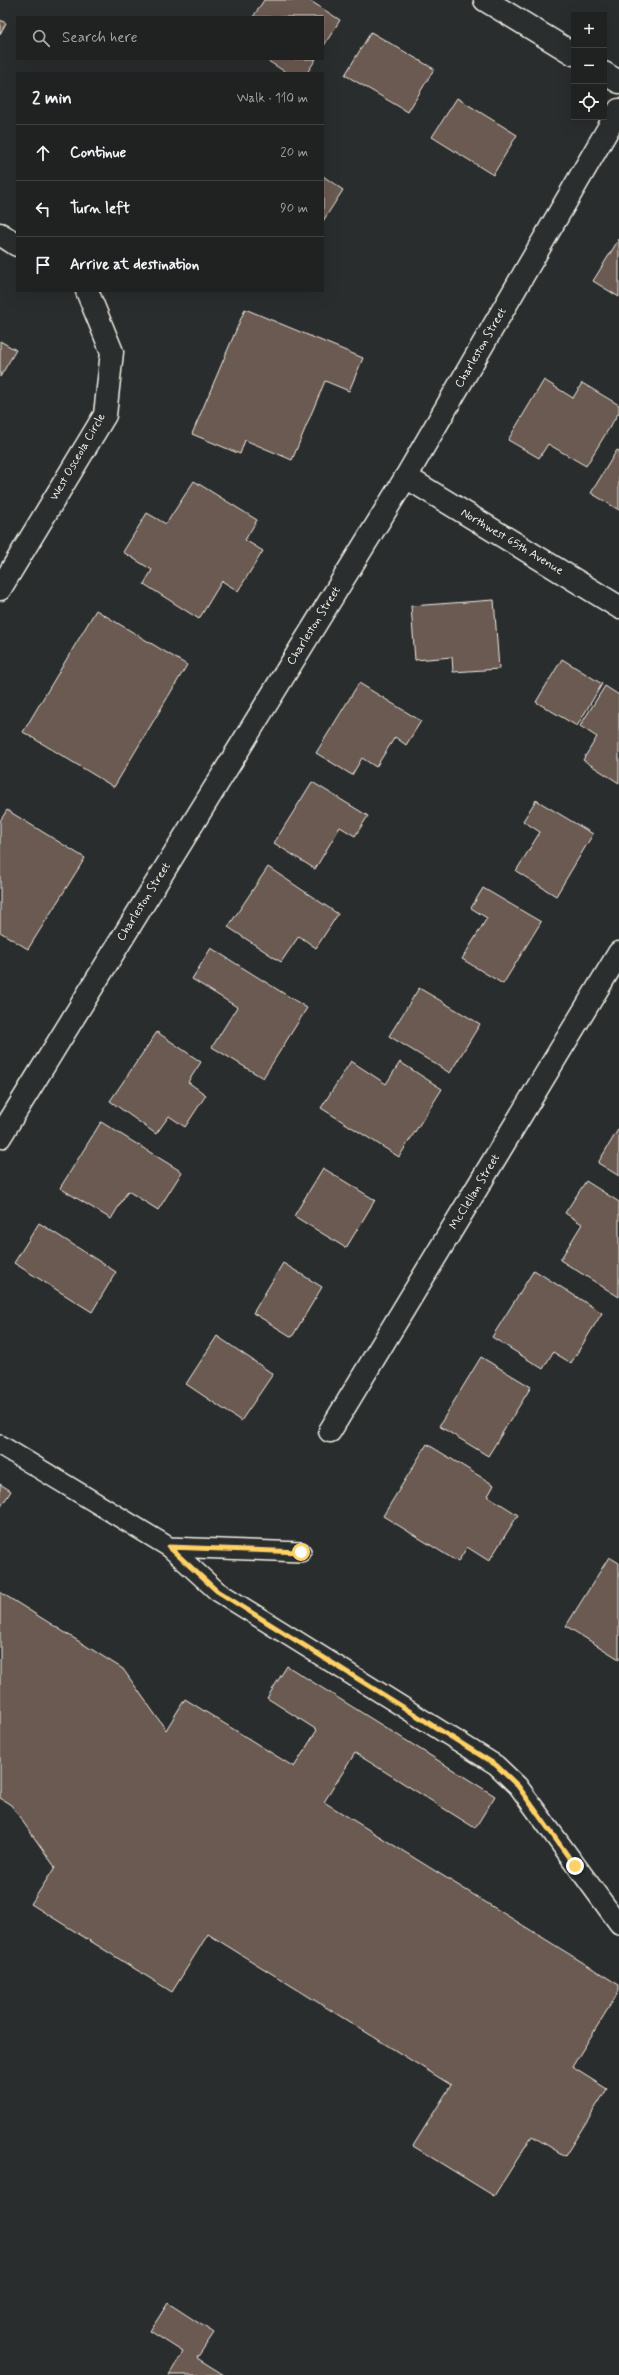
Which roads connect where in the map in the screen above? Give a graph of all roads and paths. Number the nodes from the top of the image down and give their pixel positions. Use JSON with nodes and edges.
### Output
{"nodes":[{"id":1,"x":486,"y":0,"type":"edge"},
{"id":2,"x":571,"y":52,"type":"edge"},
{"id":3,"x":607,"y":75,"type":"edge"},
{"id":4,"x":619,"y":82,"type":"edge"},
{"id":5,"x":619,"y":110,"type":"edge"},
{"id":6,"x":0,"y":234,"type":"edge"},
{"id":7,"x":16,"y":244,"type":"edge"},
{"id":8,"x":87,"y":292,"type":"edge"},
{"id":9,"x":406,"y":477,"type":"junction"},
{"id":10,"x":0,"y":589,"type":"edge"},
{"id":11,"x":619,"y":607,"type":"edge"},
{"id":12,"x":619,"y":953,"type":"edge"},
{"id":13,"x":0,"y":1136,"type":"edge"},
{"id":14,"x":330,"y":1431,"type":"dead end"},
{"id":15,"x":0,"y":1445,"type":"edge"},
{"id":16,"x":169,"y":1547,"type":"junction"},
{"id":17,"x":301,"y":1552,"type":"dead end"},
{"id":18,"x":619,"y":1924,"type":"edge"}],
"edges":[{"from":1,"to":2,"type":"street"},
{"from":3,"to":4,"type":"street"},
{"from":5,"to":9,"type":"street","name":"Charleston Street"},
{"from":6,"to":7,"type":"street"},
{"from":8,"to":10,"type":"street","name":"West Osceola Circle"},
{"from":9,"to":11,"type":"street","name":"Northwest 65th Avenue"},
{"from":9,"to":13,"type":"street","name":"Charleston Street"},
{"from":12,"to":14,"type":"street","name":"McClellan Street"},
{"from":15,"to":16,"type":"lane"},
{"from":16,"to":17,"type":"lane"},
{"from":16,"to":18,"type":"lane"}]}
